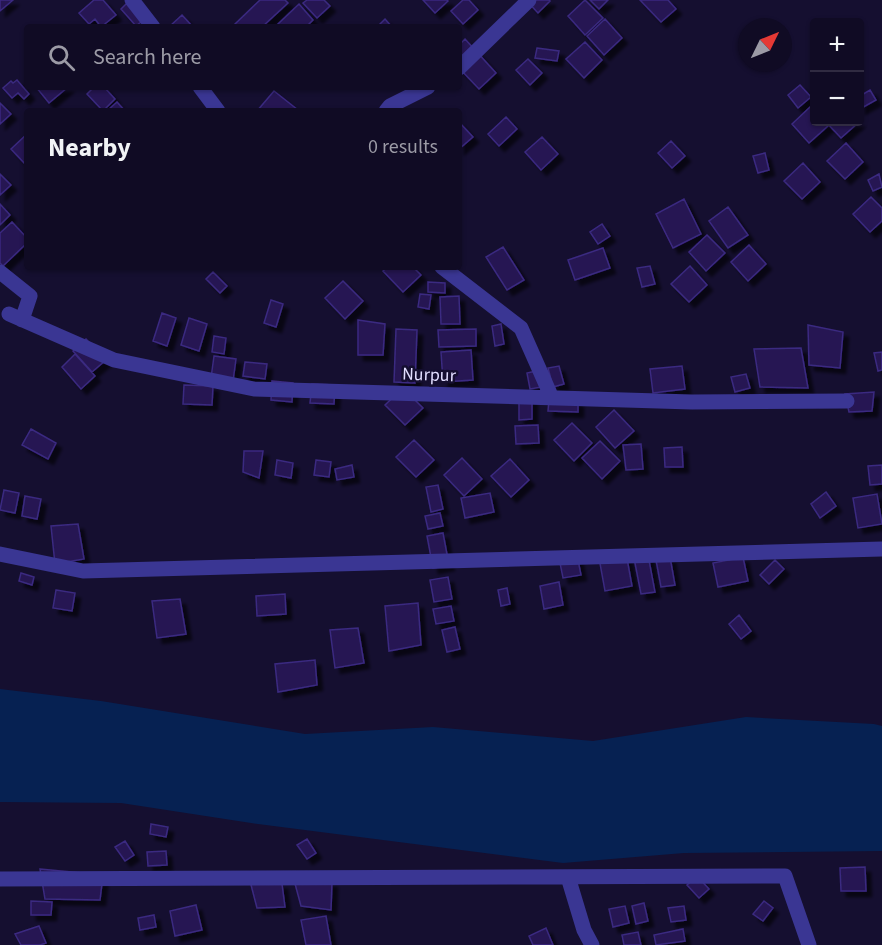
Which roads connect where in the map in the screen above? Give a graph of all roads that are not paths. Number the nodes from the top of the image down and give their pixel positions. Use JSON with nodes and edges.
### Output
{"nodes":[{"id":1,"x":132,"y":0,"type":"edge"},
{"id":2,"x":529,"y":0,"type":"edge"},
{"id":3,"x":151,"y":24,"type":"edge"},
{"id":4,"x":462,"y":65,"type":"edge"},
{"id":5,"x":202,"y":90,"type":"edge"},
{"id":6,"x":422,"y":90,"type":"edge"},
{"id":7,"x":216,"y":108,"type":"edge"},
{"id":8,"x":388,"y":108,"type":"edge"},
{"id":9,"x":446,"y":270,"type":"edge"},
{"id":10,"x":0,"y":272,"type":"edge"},
{"id":11,"x":552,"y":398,"type":"junction"},
{"id":12,"x":848,"y":401,"type":"dead end"},
{"id":13,"x":882,"y":549,"type":"edge"},
{"id":14,"x":0,"y":554,"type":"edge"},
{"id":15,"x":568,"y":877,"type":"junction"},
{"id":16,"x":0,"y":879,"type":"edge"},
{"id":17,"x":592,"y":945,"type":"edge"},
{"id":18,"x":809,"y":945,"type":"edge"}],
"edges":[{"from":1,"to":3,"type":"street"},
{"from":2,"to":4,"type":"street"},
{"from":5,"to":7,"type":"street"},
{"from":6,"to":8,"type":"street"},
{"from":9,"to":11,"type":"street"},
{"from":10,"to":11,"type":"street","name":"Nurpur"},
{"from":11,"to":12,"type":"street","name":"Nurpur"},
{"from":13,"to":14,"type":"street"},
{"from":15,"to":16,"type":"street"},
{"from":15,"to":17,"type":"street"},
{"from":15,"to":18,"type":"street"}]}
